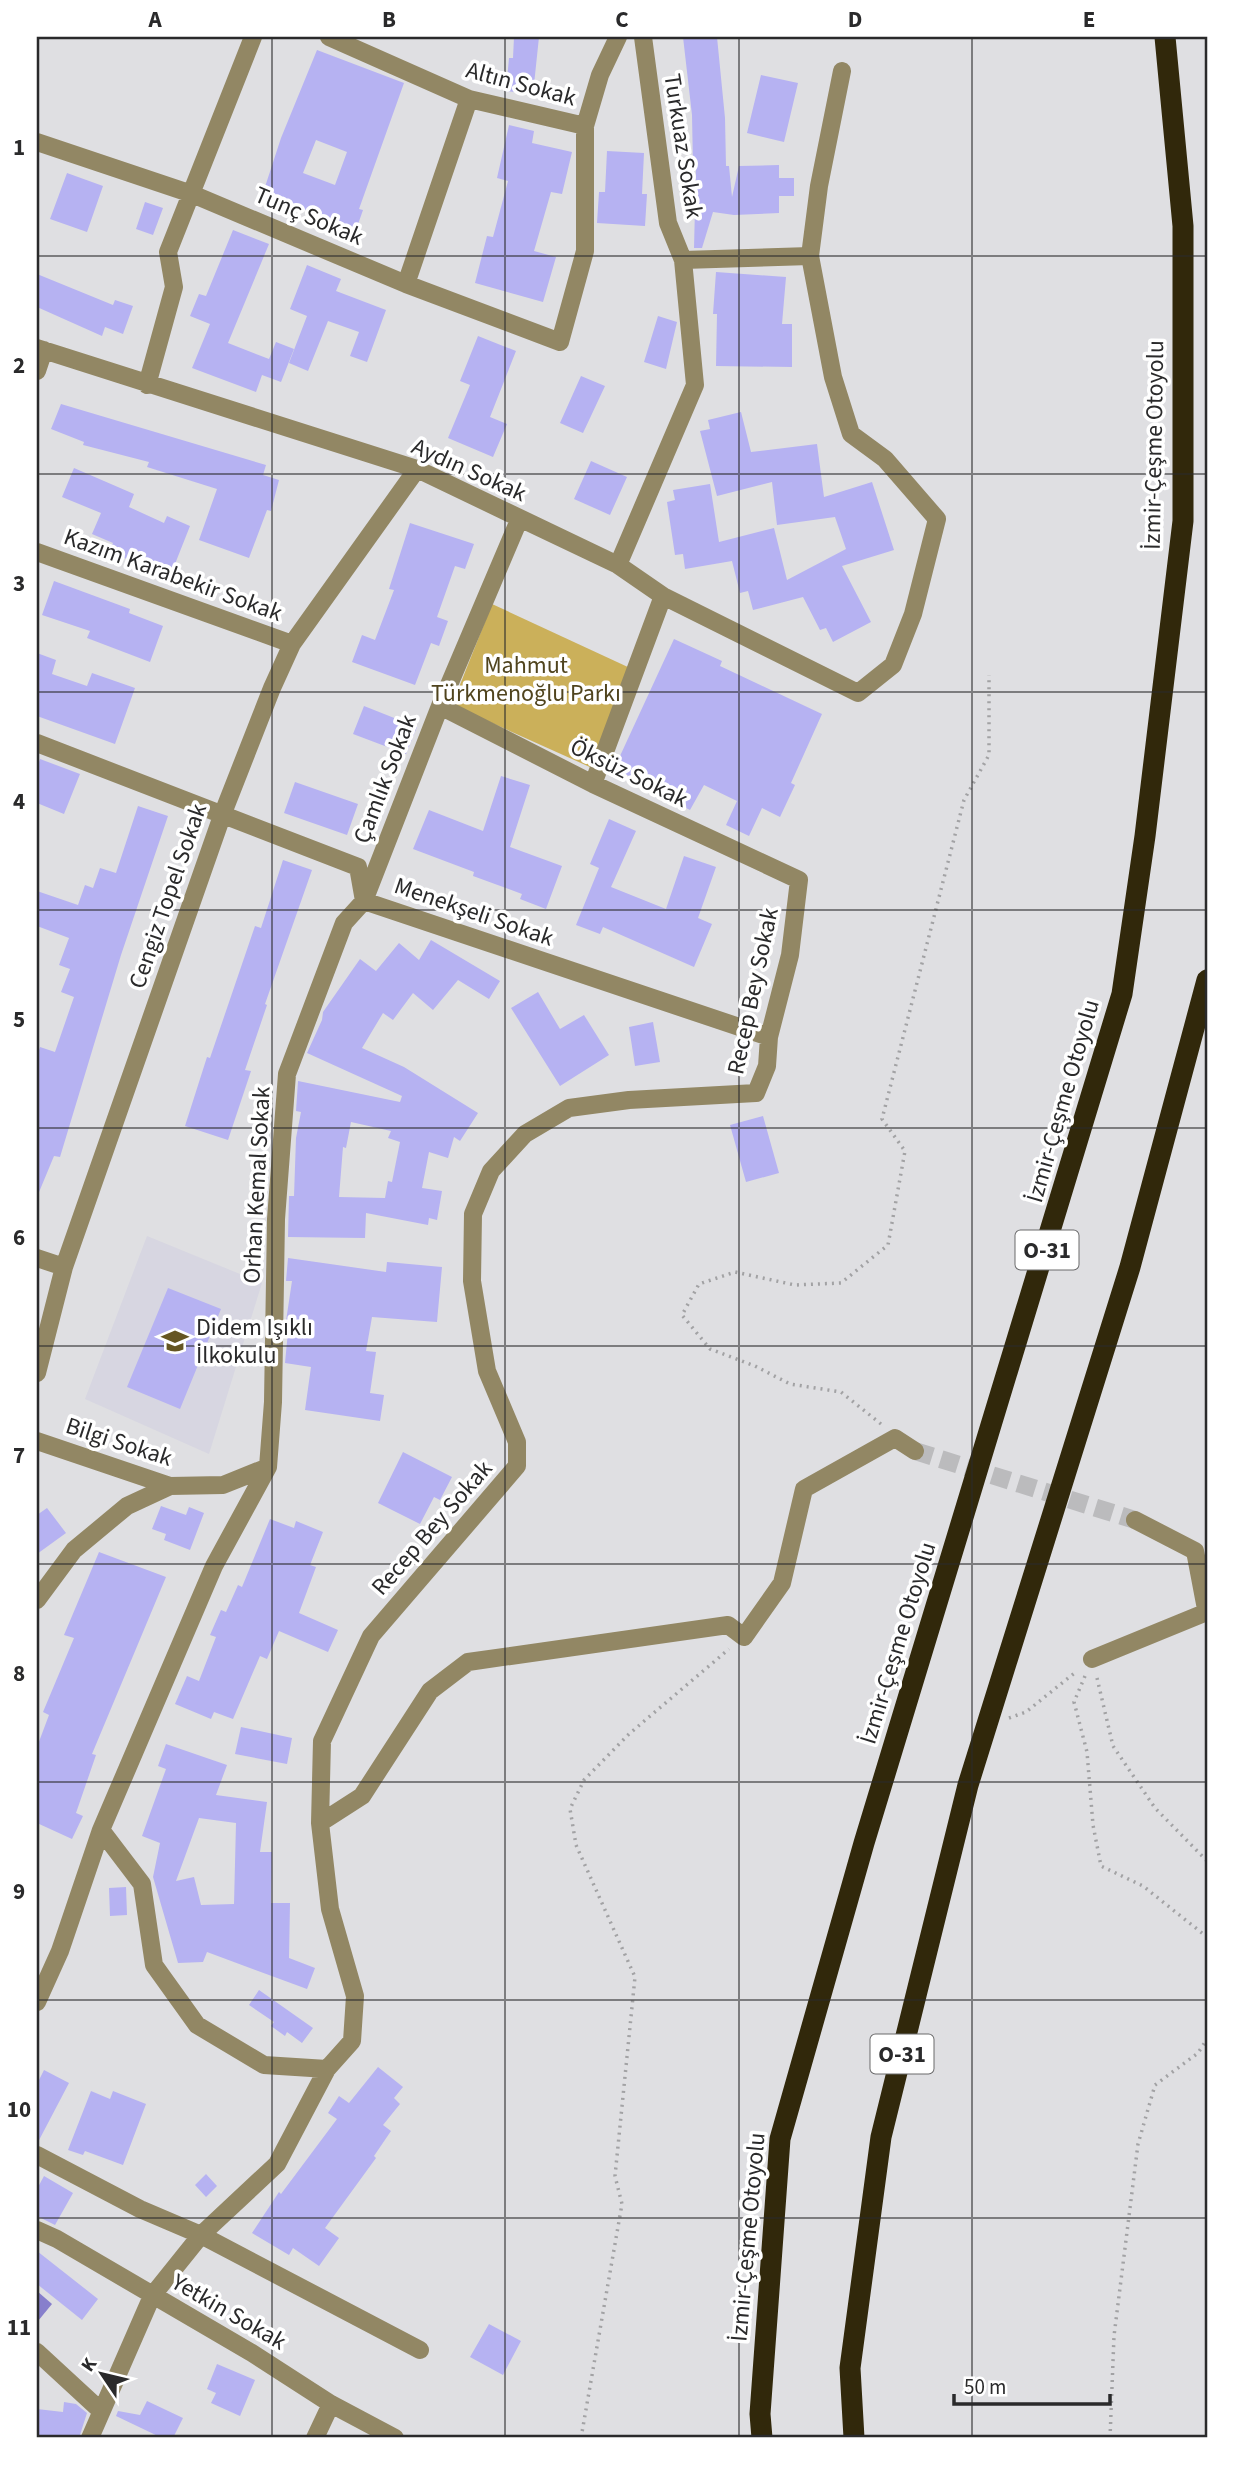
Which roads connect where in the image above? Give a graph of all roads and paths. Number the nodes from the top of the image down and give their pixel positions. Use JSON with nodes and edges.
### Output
{"nodes":[{"id":1,"x":253,"y":37,"type":"edge"},
{"id":2,"x":329,"y":37,"type":"edge"},
{"id":3,"x":618,"y":37,"type":"edge"},
{"id":4,"x":643,"y":37,"type":"edge"},
{"id":5,"x":1165,"y":37,"type":"edge"},
{"id":6,"x":842,"y":71,"type":"dead end"},
{"id":7,"x":469,"y":99,"type":"junction"},
{"id":8,"x":585,"y":126,"type":"junction"},
{"id":9,"x":37,"y":142,"type":"edge"},
{"id":10,"x":192,"y":194,"type":"junction"},
{"id":11,"x":810,"y":256,"type":"junction"},
{"id":12,"x":683,"y":260,"type":"junction"},
{"id":13,"x":406,"y":284,"type":"junction"},
{"id":14,"x":41,"y":349,"type":"edge"},
{"id":15,"x":37,"y":371,"type":"edge"},
{"id":16,"x":147,"y":385,"type":"junction"},
{"id":17,"x":417,"y":469,"type":"junction"},
{"id":18,"x":519,"y":520,"type":"junction"},
{"id":19,"x":37,"y":552,"type":"edge"},
{"id":20,"x":618,"y":565,"type":"junction"},
{"id":21,"x":663,"y":596,"type":"junction"},
{"id":22,"x":292,"y":644,"type":"junction"},
{"id":23,"x":989,"y":675,"type":"dead end"},
{"id":24,"x":440,"y":706,"type":"junction"},
{"id":25,"x":37,"y":743,"type":"edge"},
{"id":26,"x":593,"y":784,"type":"junction"},
{"id":27,"x":223,"y":813,"type":"junction"},
{"id":28,"x":799,"y":880,"type":"joint"},
{"id":29,"x":364,"y":901,"type":"junction"},
{"id":30,"x":1207,"y":980,"type":"edge"},
{"id":31,"x":769,"y":1037,"type":"junction"},
{"id":32,"x":37,"y":1258,"type":"edge"},
{"id":33,"x":64,"y":1266,"type":"junction"},
{"id":34,"x":37,"y":1373,"type":"edge"},
{"id":35,"x":895,"y":1438,"type":"junction"},
{"id":36,"x":37,"y":1441,"type":"edge"},
{"id":37,"x":915,"y":1451,"type":"tunnel mouth"},
{"id":38,"x":268,"y":1467,"type":"junction"},
{"id":39,"x":170,"y":1486,"type":"junction"},
{"id":40,"x":1135,"y":1520,"type":"tunnel mouth"},
{"id":41,"x":37,"y":1600,"type":"edge"},
{"id":42,"x":744,"y":1637,"type":"junction"},
{"id":43,"x":1092,"y":1659,"type":"junction"},
{"id":44,"x":987,"y":1727,"type":"junction"},
{"id":45,"x":320,"y":1823,"type":"junction"},
{"id":46,"x":101,"y":1830,"type":"junction"},
{"id":47,"x":1207,"y":1861,"type":"edge"},
{"id":48,"x":1207,"y":1937,"type":"edge"},
{"id":49,"x":37,"y":2001,"type":"edge"},
{"id":50,"x":1207,"y":2039,"type":"edge"},
{"id":51,"x":327,"y":2068,"type":"junction"},
{"id":52,"x":37,"y":2155,"type":"edge"},
{"id":53,"x":37,"y":2230,"type":"edge"},
{"id":54,"x":201,"y":2235,"type":"junction"},
{"id":55,"x":152,"y":2296,"type":"junction"},
{"id":56,"x":419,"y":2350,"type":"dead end"},
{"id":57,"x":37,"y":2352,"type":"edge"},
{"id":58,"x":331,"y":2404,"type":"junction"},
{"id":59,"x":101,"y":2411,"type":"junction"},
{"id":60,"x":90,"y":2438,"type":"edge"},
{"id":61,"x":315,"y":2438,"type":"edge"},
{"id":62,"x":395,"y":2438,"type":"edge"},
{"id":63,"x":581,"y":2438,"type":"edge"},
{"id":64,"x":762,"y":2438,"type":"edge"},
{"id":65,"x":854,"y":2438,"type":"edge"},
{"id":66,"x":1110,"y":2438,"type":"edge"}],
"edges":[{"from":1,"to":10,"type":"street"},
{"from":2,"to":7,"type":"street","name":"Altın Sokak"},
{"from":3,"to":8,"type":"street"},
{"from":4,"to":12,"type":"street","name":"Turkuaz Sokak"},
{"from":5,"to":64,"type":"highway","name":"İzmir-Çeşme Otoyolu","number":"O-31"},
{"from":6,"to":11,"type":"street"},
{"from":7,"to":8,"type":"street","name":"Altın Sokak"},
{"from":7,"to":13,"type":"street"},
{"from":8,"to":13,"type":"street","name":"Tunç Sokak"},
{"from":9,"to":10,"type":"street","name":"Tunç Sokak"},
{"from":10,"to":13,"type":"street","name":"Tunç Sokak"},
{"from":10,"to":16,"type":"street"},
{"from":11,"to":12,"type":"street"},
{"from":11,"to":21,"type":"street","name":"Aydın Sokak"},
{"from":12,"to":20,"type":"street","name":"Turkuaz Sokak"},
{"from":14,"to":15,"type":"street"},
{"from":14,"to":16,"type":"street","name":"Aydın Sokak"},
{"from":16,"to":17,"type":"street","name":"Aydın Sokak"},
{"from":17,"to":18,"type":"street","name":"Aydın Sokak"},
{"from":17,"to":22,"type":"street","name":"Cengiz Topel Sokak"},
{"from":18,"to":20,"type":"street","name":"Aydın Sokak"},
{"from":18,"to":24,"type":"street","name":"Çamlık Sokak"},
{"from":19,"to":22,"type":"street","name":"Kazım Karabekir Sokak"},
{"from":20,"to":21,"type":"street","name":"Aydın Sokak"},
{"from":21,"to":26,"type":"street"},
{"from":22,"to":27,"type":"street","name":"Cengiz Topel Sokak"},
{"from":23,"to":35,"type":"path"},
{"from":24,"to":26,"type":"street","name":"Öksüz Sokak"},
{"from":24,"to":29,"type":"street","name":"Çamlık Sokak"},
{"from":25,"to":27,"type":"street","name":"Menekşeli Sokak"},
{"from":26,"to":28,"type":"street","name":"Öksüz Sokak"},
{"from":27,"to":29,"type":"street","name":"Menekşeli Sokak"},
{"from":27,"to":33,"type":"street","name":"Cengiz Topel Sokak"},
{"from":28,"to":31,"type":"street","name":"Recep Bey Sokak"},
{"from":29,"to":31,"type":"street","name":"Menekşeli Sokak"},
{"from":29,"to":38,"type":"street","name":"Orhan Kemal Sokak"},
{"from":30,"to":44,"type":"highway","number":"O-31"},
{"from":31,"to":45,"type":"street","name":"Recep Bey Sokak"},
{"from":32,"to":33,"type":"street"},
{"from":33,"to":34,"type":"street","name":"Cengiz Topel Sokak"},
{"from":35,"to":37,"type":"street"},
{"from":35,"to":42,"type":"street"},
{"from":36,"to":39,"type":"street","name":"Bilgi Sokak"},
{"from":38,"to":39,"type":"street","name":"Bilgi Sokak"},
{"from":38,"to":46,"type":"street","name":"Orhan Kemal Sokak"},
{"from":39,"to":41,"type":"street"},
{"from":40,"to":43,"type":"street"},
{"from":42,"to":45,"type":"street"},
{"from":42,"to":63,"type":"path"},
{"from":43,"to":44,"type":"path"},
{"from":43,"to":47,"type":"path"},
{"from":43,"to":48,"type":"path"},
{"from":44,"to":65,"type":"highway","number":"O-31"},
{"from":45,"to":51,"type":"street","name":"Recep Bey Sokak"},
{"from":46,"to":49,"type":"street","name":"Orhan Kemal Sokak"},
{"from":46,"to":51,"type":"street"},
{"from":50,"to":66,"type":"path"},
{"from":51,"to":54,"type":"street","name":"Recep Bey Sokak"},
{"from":52,"to":54,"type":"street"},
{"from":53,"to":55,"type":"street","name":"Yetkin Sokak"},
{"from":54,"to":55,"type":"street","name":"Recep Bey Sokak"},
{"from":54,"to":56,"type":"street"},
{"from":55,"to":58,"type":"street","name":"Yetkin Sokak"},
{"from":55,"to":59,"type":"street","name":"Recep Bey Sokak"},
{"from":57,"to":59,"type":"street"},
{"from":58,"to":61,"type":"street"},
{"from":58,"to":62,"type":"street","name":"Yetkin Sokak"},
{"from":59,"to":60,"type":"street","name":"Recep Bey Sokak"}]}
